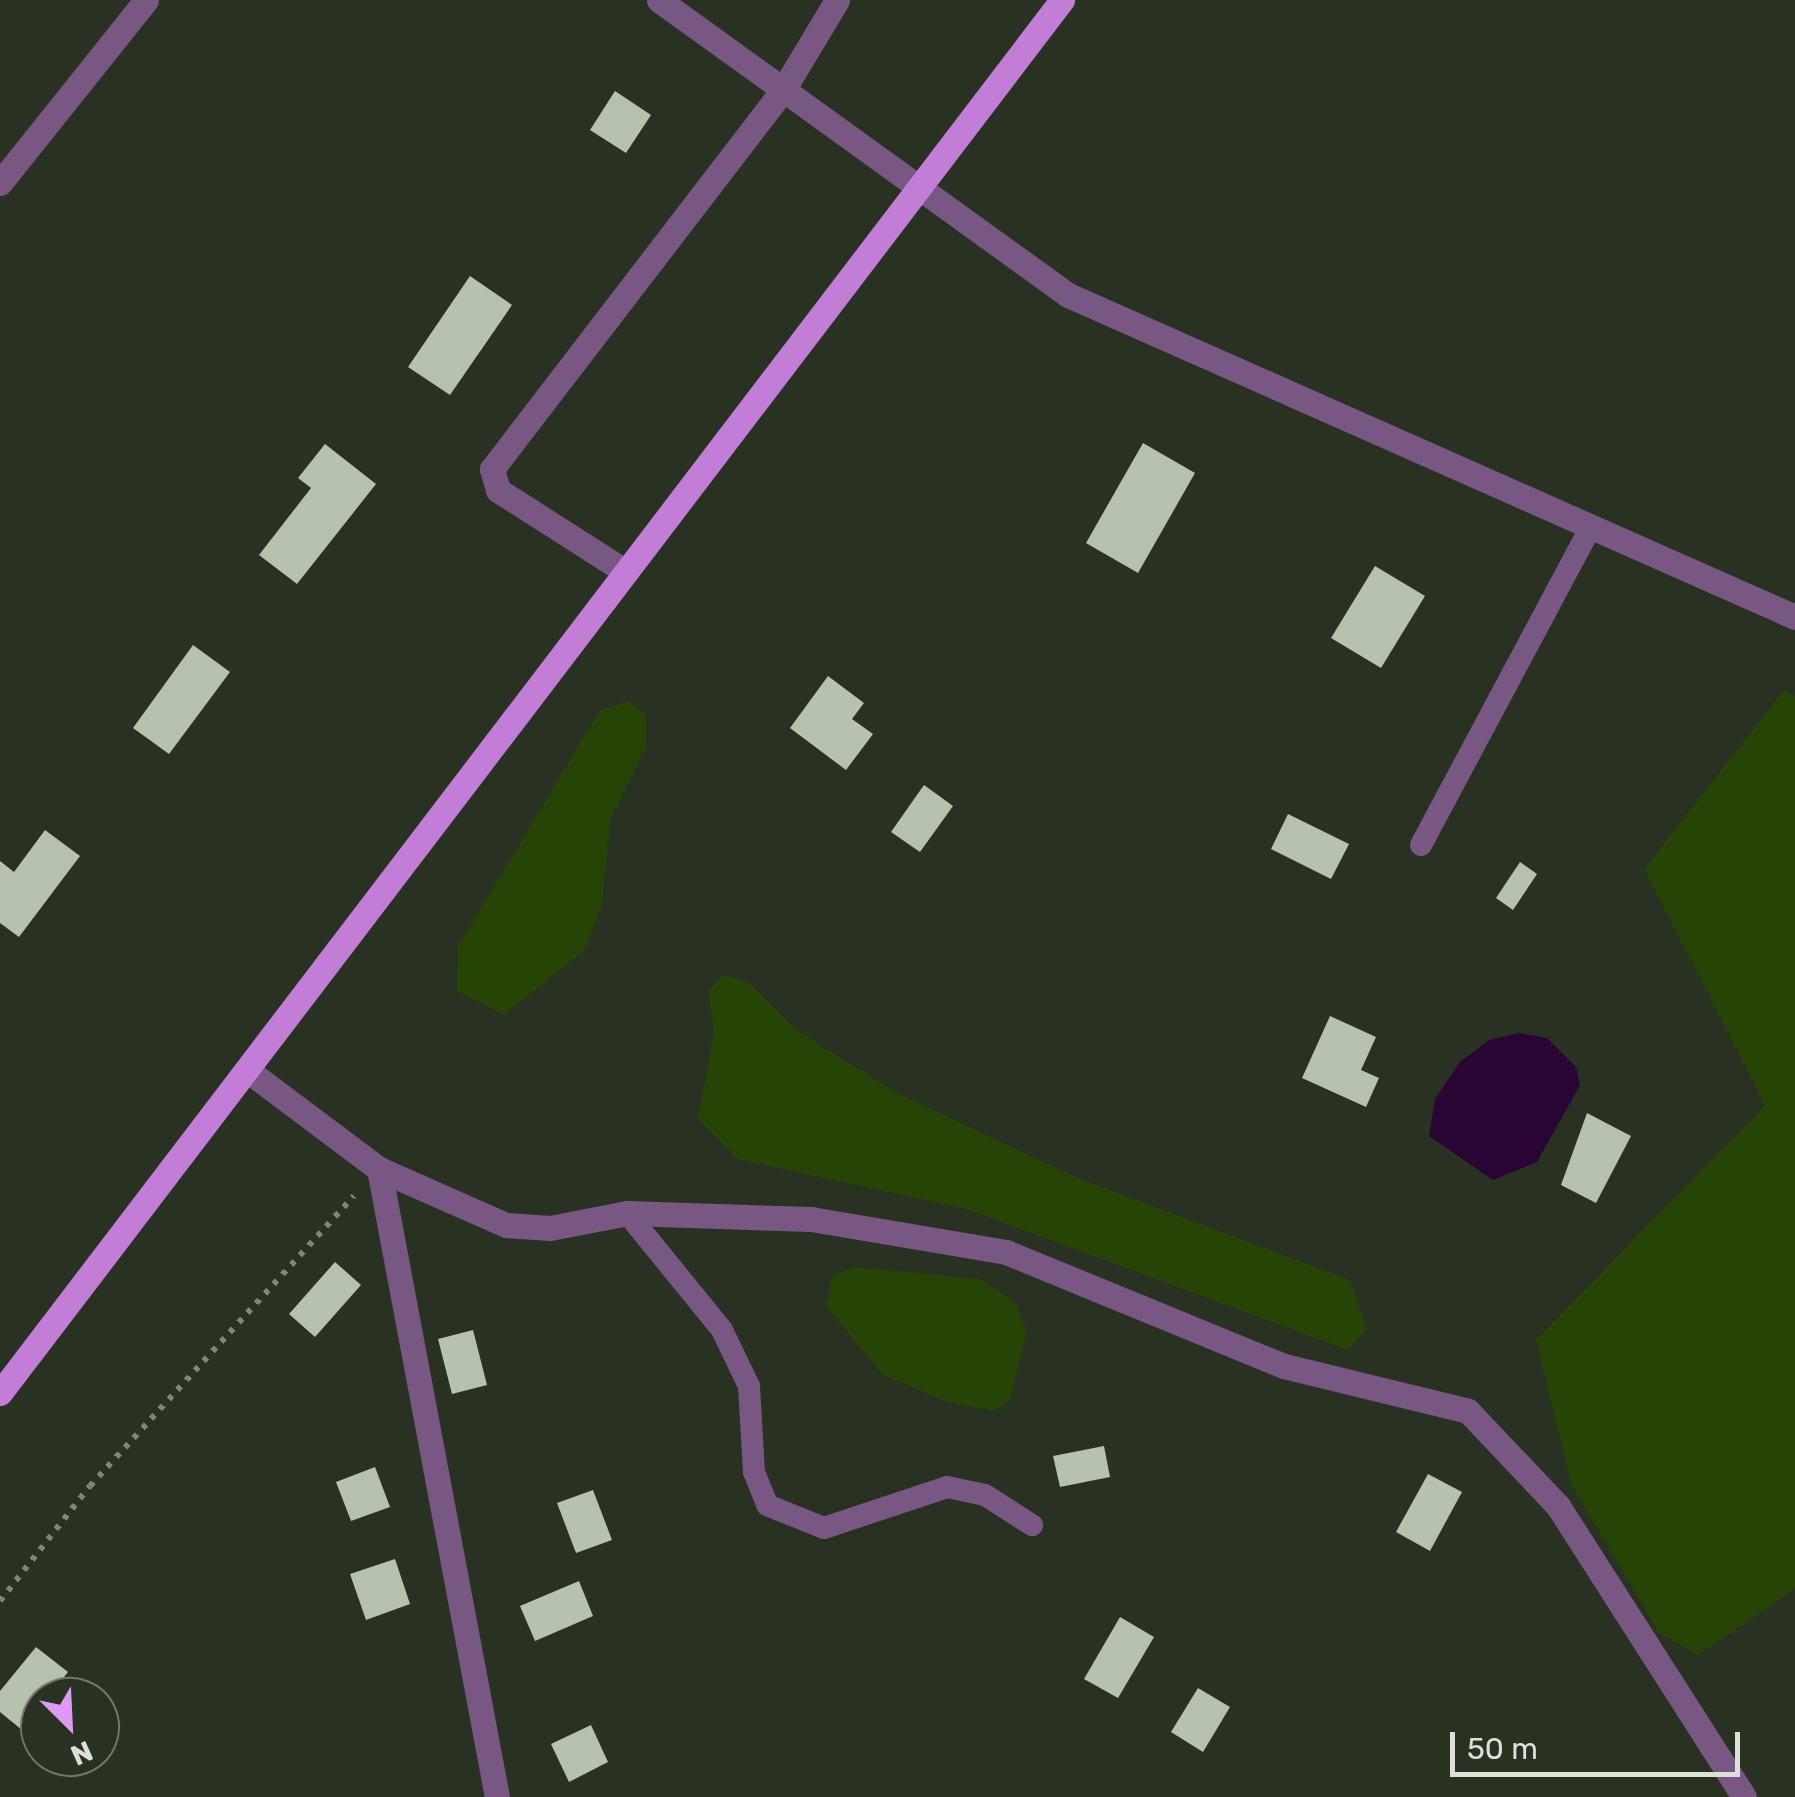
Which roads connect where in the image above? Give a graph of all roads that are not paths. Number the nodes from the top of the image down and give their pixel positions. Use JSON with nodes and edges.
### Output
{"nodes":[{"id":1,"x":146,"y":0,"type":"edge"},
{"id":2,"x":659,"y":0,"type":"edge"},
{"id":3,"x":836,"y":0,"type":"edge"},
{"id":4,"x":1062,"y":0,"type":"edge"},
{"id":5,"x":783,"y":90,"type":"junction"},
{"id":6,"x":0,"y":183,"type":"edge"},
{"id":7,"x":918,"y":189,"type":"junction"},
{"id":8,"x":1592,"y":527,"type":"junction"},
{"id":9,"x":626,"y":572,"type":"junction"},
{"id":10,"x":1795,"y":617,"type":"edge"},
{"id":11,"x":1421,"y":845,"type":"dead end"},
{"id":12,"x":247,"y":1070,"type":"junction"},
{"id":13,"x":379,"y":1169,"type":"junction"},
{"id":14,"x":627,"y":1213,"type":"junction"},
{"id":15,"x":0,"y":1393,"type":"edge"},
{"id":16,"x":1032,"y":1525,"type":"dead end"},
{"id":17,"x":497,"y":1797,"type":"edge"},
{"id":18,"x":1744,"y":1797,"type":"edge"}],
"edges":[{"from":1,"to":6,"type":"street"},
{"from":2,"to":5,"type":"street"},
{"from":3,"to":5,"type":"street"},
{"from":4,"to":7,"type":"main road"},
{"from":5,"to":7,"type":"street"},
{"from":5,"to":9,"type":"street"},
{"from":7,"to":8,"type":"street"},
{"from":7,"to":9,"type":"main road"},
{"from":8,"to":10,"type":"street"},
{"from":8,"to":11,"type":"lane"},
{"from":9,"to":12,"type":"main road"},
{"from":12,"to":13,"type":"street"},
{"from":12,"to":15,"type":"main road"},
{"from":13,"to":14,"type":"street"},
{"from":13,"to":17,"type":"street"},
{"from":14,"to":16,"type":"lane"},
{"from":14,"to":18,"type":"street"}]}
